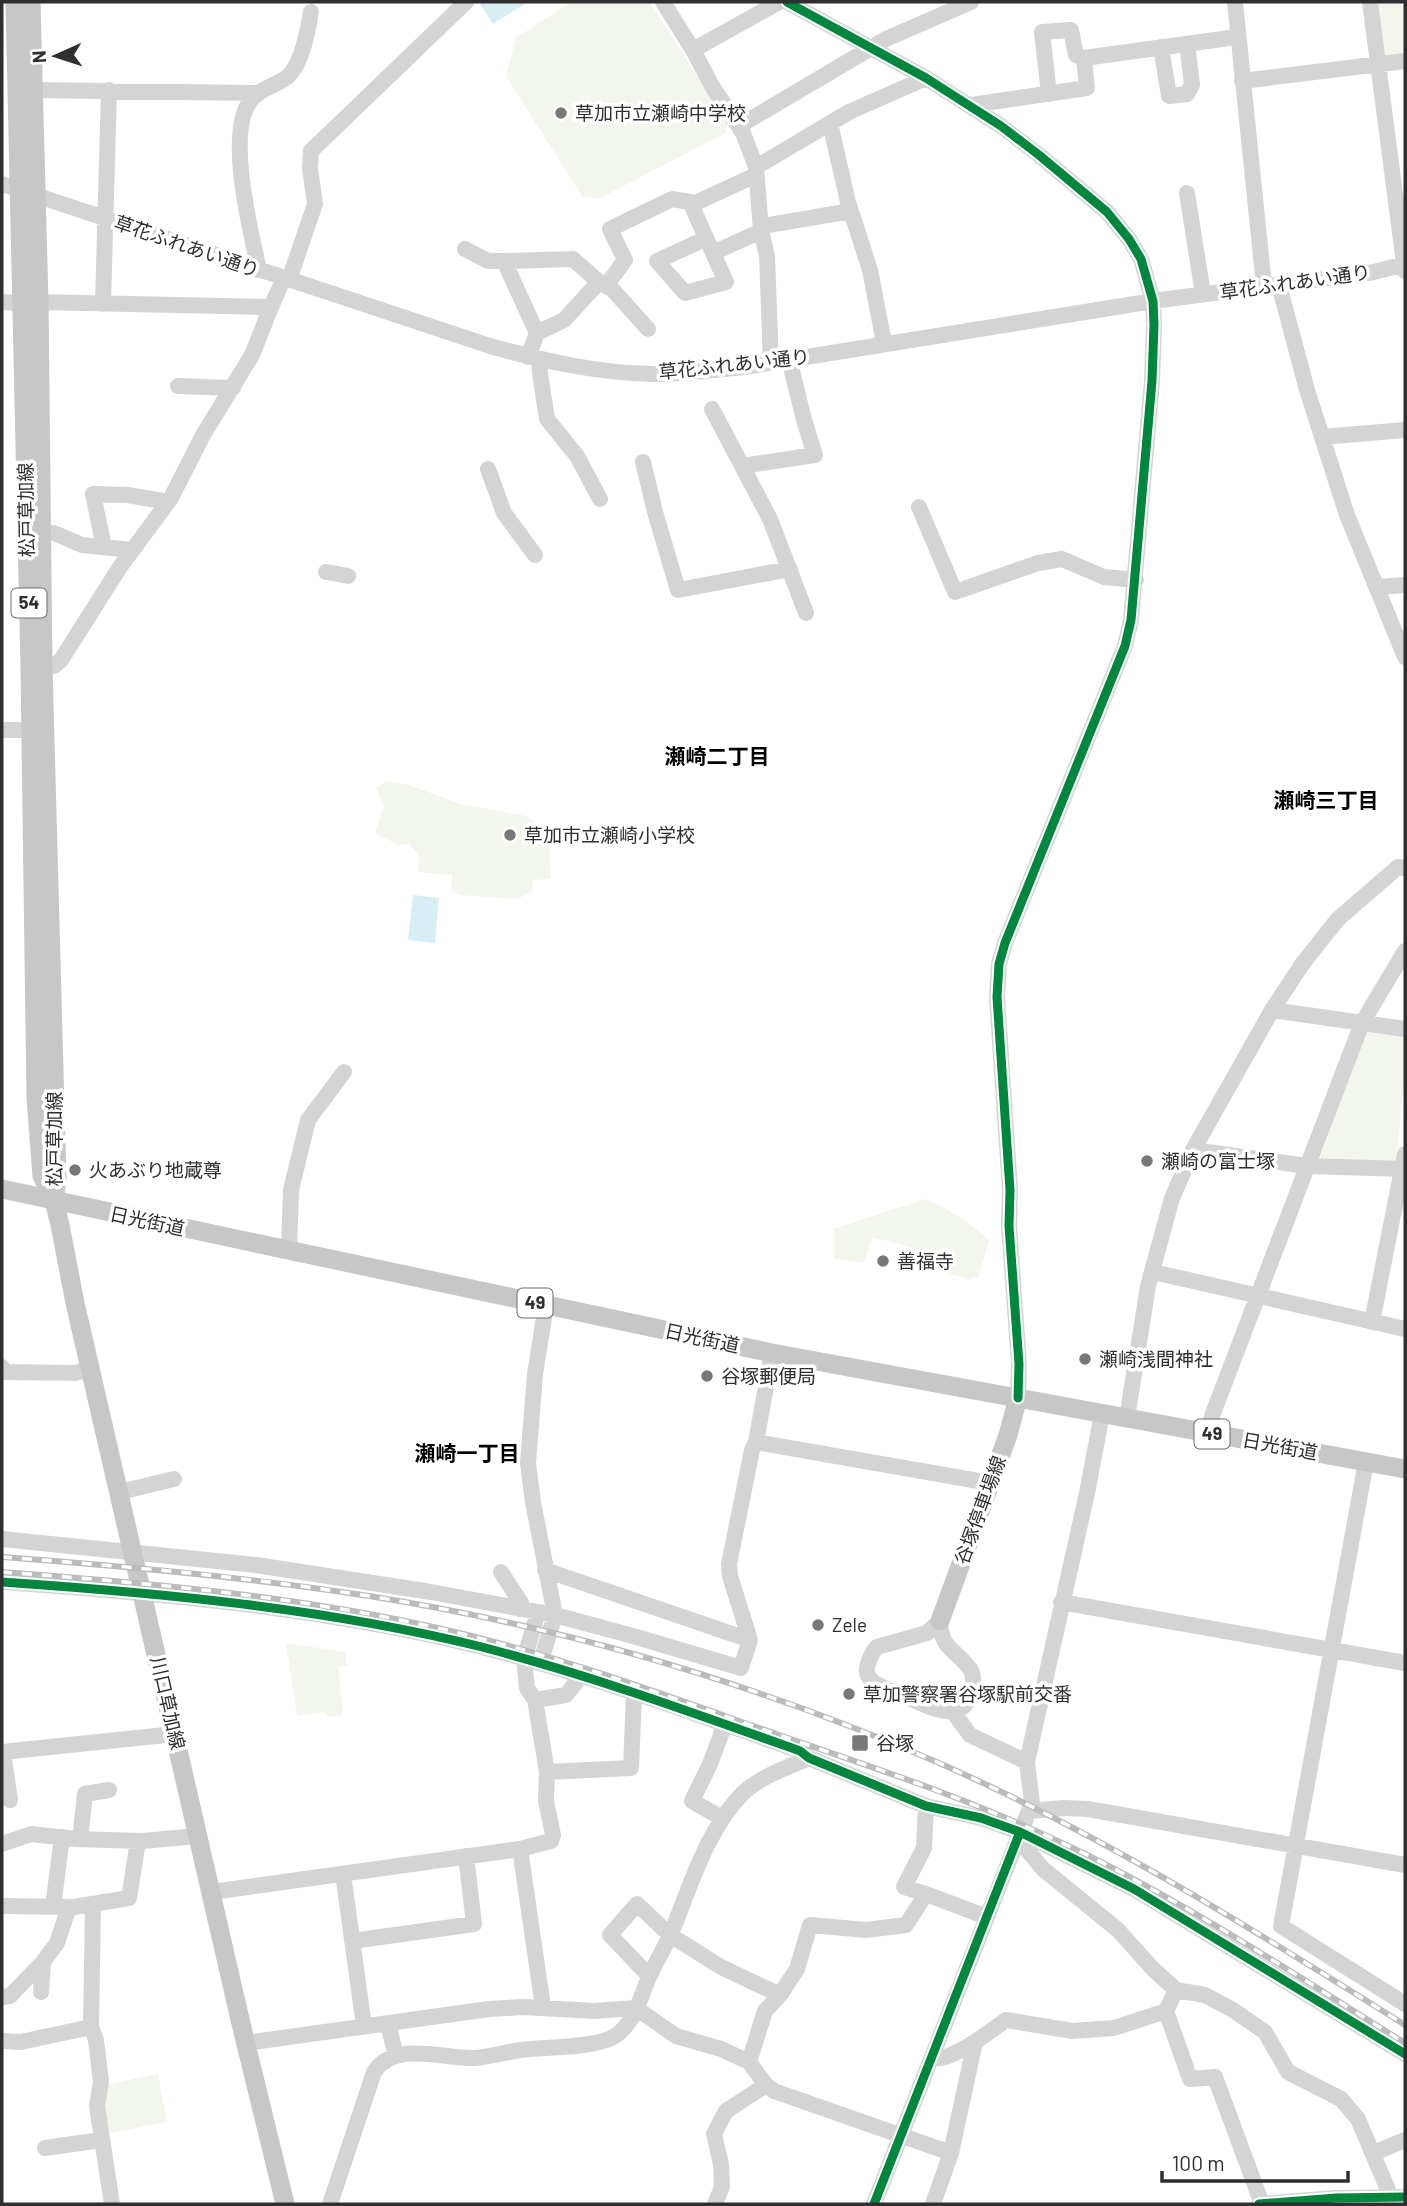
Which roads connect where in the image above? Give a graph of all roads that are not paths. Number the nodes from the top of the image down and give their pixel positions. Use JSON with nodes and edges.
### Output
{"nodes":[{"id":1,"x":15,"y":2,"type":"edge"},
{"id":2,"x":31,"y":2,"type":"edge"},
{"id":3,"x":466,"y":2,"type":"edge"},
{"id":4,"x":779,"y":2,"type":"edge"},
{"id":5,"x":787,"y":2,"type":"edge"},
{"id":6,"x":971,"y":2,"type":"edge"},
{"id":7,"x":1235,"y":2,"type":"edge"},
{"id":8,"x":1370,"y":2,"type":"edge"},
{"id":9,"x":667,"y":3,"type":"edge"},
{"id":10,"x":311,"y":12,"type":"dead end"},
{"id":11,"x":1237,"y":37,"type":"junction"},
{"id":12,"x":1187,"y":44,"type":"junction"},
{"id":13,"x":1161,"y":47,"type":"junction"},
{"id":14,"x":871,"y":48,"type":"junction"},
{"id":15,"x":693,"y":50,"type":"junction"},
{"id":16,"x":1084,"y":58,"type":"junction"},
{"id":17,"x":1405,"y":61,"type":"edge"},
{"id":18,"x":1378,"y":64,"type":"junction"},
{"id":19,"x":926,"y":78,"type":"junction"},
{"id":20,"x":1242,"y":81,"type":"junction"},
{"id":21,"x":32,"y":90,"type":"junction"},
{"id":22,"x":109,"y":90,"type":"junction"},
{"id":23,"x":257,"y":93,"type":"junction"},
{"id":24,"x":1049,"y":94,"type":"junction"},
{"id":25,"x":971,"y":105,"type":"junction"},
{"id":26,"x":830,"y":123,"type":"junction"},
{"id":27,"x":738,"y":126,"type":"junction"},
{"id":28,"x":756,"y":171,"type":"junction"},
{"id":29,"x":18,"y":189,"type":"edge"},
{"id":30,"x":1187,"y":193,"type":"dead end"},
{"id":31,"x":691,"y":205,"type":"junction"},
{"id":32,"x":851,"y":211,"type":"junction"},
{"id":33,"x":105,"y":218,"type":"junction"},
{"id":34,"x":761,"y":229,"type":"junction"},
{"id":35,"x":465,"y":249,"type":"dead end"},
{"id":36,"x":504,"y":261,"type":"junction"},
{"id":37,"x":1405,"y":265,"type":"edge"},
{"id":38,"x":259,"y":270,"type":"junction"},
{"id":39,"x":1405,"y":271,"type":"edge"},
{"id":40,"x":287,"y":279,"type":"junction"},
{"id":41,"x":602,"y":284,"type":"junction"},
{"id":42,"x":1271,"y":286,"type":"junction"},
{"id":43,"x":1203,"y":294,"type":"junction"},
{"id":44,"x":1153,"y":301,"type":"junction"},
{"id":45,"x":20,"y":302,"type":"edge"},
{"id":46,"x":103,"y":304,"type":"junction"},
{"id":47,"x":271,"y":307,"type":"junction"},
{"id":48,"x":648,"y":329,"type":"dead end"},
{"id":49,"x":537,"y":333,"type":"junction"},
{"id":50,"x":884,"y":344,"type":"junction"},
{"id":51,"x":534,"y":358,"type":"junction"},
{"id":52,"x":789,"y":359,"type":"junction"},
{"id":53,"x":771,"y":363,"type":"junction"},
{"id":54,"x":178,"y":386,"type":"dead end"},
{"id":55,"x":233,"y":388,"type":"junction"},
{"id":56,"x":712,"y":409,"type":"dead end"},
{"id":57,"x":1405,"y":430,"type":"edge"},
{"id":58,"x":1322,"y":437,"type":"junction"},
{"id":59,"x":643,"y":462,"type":"dead end"},
{"id":60,"x":742,"y":466,"type":"junction"},
{"id":61,"x":488,"y":469,"type":"dead end"},
{"id":62,"x":600,"y":499,"type":"dead end"},
{"id":63,"x":167,"y":502,"type":"junction"},
{"id":64,"x":919,"y":507,"type":"dead end"},
{"id":65,"x":42,"y":533,"type":"junction"},
{"id":66,"x":104,"y":547,"type":"junction"},
{"id":67,"x":132,"y":550,"type":"junction"},
{"id":68,"x":535,"y":555,"type":"dead end"},
{"id":69,"x":790,"y":569,"type":"junction"},
{"id":70,"x":326,"y":572,"type":"dead end"},
{"id":71,"x":348,"y":576,"type":"dead end"},
{"id":72,"x":1136,"y":580,"type":"junction"},
{"id":73,"x":1405,"y":585,"type":"edge"},
{"id":74,"x":1378,"y":587,"type":"junction"},
{"id":75,"x":806,"y":613,"type":"dead end"},
{"id":76,"x":1405,"y":657,"type":"edge"},
{"id":77,"x":37,"y":668,"type":"junction"},
{"id":78,"x":2,"y":730,"type":"edge"},
{"id":79,"x":38,"y":730,"type":"junction"},
{"id":80,"x":1405,"y":868,"type":"edge"},
{"id":81,"x":1405,"y":951,"type":"edge"},
{"id":82,"x":1272,"y":1010,"type":"junction"},
{"id":83,"x":1362,"y":1023,"type":"junction"},
{"id":84,"x":1405,"y":1029,"type":"edge"},
{"id":85,"x":344,"y":1072,"type":"dead end"},
{"id":86,"x":1193,"y":1150,"type":"junction"},
{"id":87,"x":1405,"y":1164,"type":"edge"},
{"id":88,"x":1307,"y":1166,"type":"junction"},
{"id":89,"x":2,"y":1189,"type":"edge"},
{"id":90,"x":54,"y":1201,"type":"junction"},
{"id":91,"x":289,"y":1250,"type":"junction"},
{"id":92,"x":1153,"y":1272,"type":"junction"},
{"id":93,"x":1258,"y":1296,"type":"junction"},
{"id":94,"x":546,"y":1306,"type":"junction"},
{"id":95,"x":1372,"y":1322,"type":"junction"},
{"id":96,"x":1405,"y":1329,"type":"edge"},
{"id":97,"x":772,"y":1353,"type":"junction"},
{"id":98,"x":2,"y":1367,"type":"edge"},
{"id":99,"x":90,"y":1369,"type":"junction"},
{"id":100,"x":1018,"y":1398,"type":"junction"},
{"id":101,"x":1102,"y":1414,"type":"junction"},
{"id":102,"x":1127,"y":1418,"type":"junction"},
{"id":103,"x":1208,"y":1433,"type":"junction"},
{"id":104,"x":757,"y":1442,"type":"junction"},
{"id":105,"x":1366,"y":1462,"type":"junction"},
{"id":106,"x":1405,"y":1469,"type":"edge"},
{"id":107,"x":174,"y":1479,"type":"dead end"},
{"id":108,"x":990,"y":1483,"type":"junction"},
{"id":109,"x":120,"y":1492,"type":"junction"},
{"id":110,"x":2,"y":1539,"type":"edge"},
{"id":111,"x":133,"y":1553,"type":"junction"},
{"id":112,"x":545,"y":1570,"type":"junction"},
{"id":113,"x":502,"y":1572,"type":"dead end"},
{"id":114,"x":2,"y":1582,"type":"edge"},
{"id":115,"x":144,"y":1595,"type":"junction"},
{"id":116,"x":1061,"y":1602,"type":"junction"},
{"id":117,"x":520,"y":1609,"type":"junction"},
{"id":118,"x":547,"y":1614,"type":"junction"},
{"id":119,"x":940,"y":1621,"type":"junction"},
{"id":120,"x":750,"y":1640,"type":"junction"},
{"id":121,"x":1331,"y":1650,"type":"junction"},
{"id":122,"x":533,"y":1657,"type":"junction"},
{"id":123,"x":1405,"y":1663,"type":"edge"},
{"id":124,"x":581,"y":1676,"type":"junction"},
{"id":125,"x":634,"y":1694,"type":"junction"},
{"id":126,"x":534,"y":1700,"type":"junction"},
{"id":127,"x":953,"y":1712,"type":"junction"},
{"id":128,"x":724,"y":1724,"type":"junction"},
{"id":129,"x":175,"y":1734,"type":"junction"},
{"id":130,"x":2,"y":1752,"type":"edge"},
{"id":131,"x":809,"y":1758,"type":"junction"},
{"id":132,"x":1027,"y":1762,"type":"junction"},
{"id":133,"x":547,"y":1772,"type":"junction"},
{"id":134,"x":109,"y":1790,"type":"dead end"},
{"id":135,"x":10,"y":1800,"type":"dead end"},
{"id":136,"x":926,"y":1806,"type":"junction"},
{"id":137,"x":1029,"y":1811,"type":"junction"},
{"id":138,"x":722,"y":1818,"type":"junction"},
{"id":139,"x":198,"y":1836,"type":"junction"},
{"id":140,"x":1019,"y":1836,"type":"junction"},
{"id":141,"x":62,"y":1837,"type":"junction"},
{"id":142,"x":80,"y":1839,"type":"junction"},
{"id":143,"x":138,"y":1841,"type":"junction"},
{"id":144,"x":2,"y":1844,"type":"edge"},
{"id":145,"x":1296,"y":1844,"type":"junction"},
{"id":146,"x":520,"y":1849,"type":"junction"},
{"id":147,"x":466,"y":1856,"type":"junction"},
{"id":148,"x":1405,"y":1865,"type":"edge"},
{"id":149,"x":343,"y":1874,"type":"junction"},
{"id":150,"x":212,"y":1892,"type":"junction"},
{"id":151,"x":926,"y":1894,"type":"junction"},
{"id":152,"x":93,"y":1904,"type":"junction"},
{"id":153,"x":2,"y":1906,"type":"edge"},
{"id":154,"x":61,"y":1907,"type":"junction"},
{"id":155,"x":987,"y":1917,"type":"junction"},
{"id":156,"x":670,"y":1935,"type":"junction"},
{"id":157,"x":352,"y":1941,"type":"junction"},
{"id":158,"x":43,"y":1962,"type":"junction"},
{"id":159,"x":649,"y":1976,"type":"junction"},
{"id":160,"x":1176,"y":1990,"type":"junction"},
{"id":161,"x":41,"y":1992,"type":"dead end"},
{"id":162,"x":780,"y":1995,"type":"junction"},
{"id":163,"x":2,"y":1997,"type":"edge"},
{"id":164,"x":1405,"y":2004,"type":"edge"},
{"id":165,"x":543,"y":2007,"type":"junction"},
{"id":166,"x":636,"y":2008,"type":"junction"},
{"id":167,"x":1167,"y":2011,"type":"junction"},
{"id":168,"x":388,"y":2024,"type":"junction"},
{"id":169,"x":364,"y":2026,"type":"junction"},
{"id":170,"x":91,"y":2027,"type":"junction"},
{"id":171,"x":2,"y":2041,"type":"edge"},
{"id":172,"x":975,"y":2042,"type":"junction"},
{"id":173,"x":246,"y":2043,"type":"junction"},
{"id":174,"x":1405,"y":2054,"type":"edge"},
{"id":175,"x":396,"y":2056,"type":"junction"},
{"id":176,"x":933,"y":2057,"type":"junction"},
{"id":177,"x":750,"y":2062,"type":"junction"},
{"id":178,"x":766,"y":2085,"type":"junction"},
{"id":179,"x":901,"y":2136,"type":"junction"},
{"id":180,"x":101,"y":2140,"type":"junction"},
{"id":181,"x":1405,"y":2140,"type":"edge"},
{"id":182,"x":45,"y":2148,"type":"dead end"},
{"id":183,"x":951,"y":2153,"type":"junction"},
{"id":184,"x":1374,"y":2153,"type":"junction"},
{"id":185,"x":1397,"y":2199,"type":"edge"},
{"id":186,"x":112,"y":2204,"type":"edge"},
{"id":187,"x":285,"y":2204,"type":"edge"},
{"id":188,"x":330,"y":2204,"type":"edge"},
{"id":189,"x":715,"y":2204,"type":"edge"},
{"id":190,"x":874,"y":2204,"type":"edge"},
{"id":191,"x":933,"y":2204,"type":"edge"},
{"id":192,"x":1260,"y":2204,"type":"edge"}],
"edges":[{"from":1,"to":29,"type":"main road","name":"松戸草加線","number":"54"},
{"from":2,"to":21,"type":"main road","name":"松戸草加線","number":"54"},
{"from":3,"to":40,"type":"street"},
{"from":4,"to":15,"type":"street"},
{"from":5,"to":14,"type":"street"},
{"from":6,"to":14,"type":"street"},
{"from":7,"to":11,"type":"street"},
{"from":8,"to":18,"type":"street"},
{"from":9,"to":15,"type":"street"},
{"from":10,"to":23,"type":"street"},
{"from":11,"to":12,"type":"street"},
{"from":11,"to":20,"type":"street"},
{"from":12,"to":13,"type":"street"},
{"from":12,"to":13,"type":"street"},
{"from":13,"to":16,"type":"street"},
{"from":14,"to":19,"type":"street"},
{"from":14,"to":27,"type":"street"},
{"from":15,"to":27,"type":"street"},
{"from":16,"to":24,"type":"street"},
{"from":16,"to":24,"type":"street"},
{"from":17,"to":18,"type":"street"},
{"from":18,"to":20,"type":"street"},
{"from":18,"to":37,"type":"street"},
{"from":19,"to":25,"type":"street"},
{"from":19,"to":26,"type":"street"},
{"from":20,"to":42,"type":"street"},
{"from":21,"to":22,"type":"street"},
{"from":21,"to":29,"type":"main road","name":"松戸草加線","number":"54"},
{"from":22,"to":23,"type":"street"},
{"from":22,"to":33,"type":"street"},
{"from":23,"to":38,"type":"street"},
{"from":24,"to":25,"type":"street"},
{"from":25,"to":44,"type":"street"},
{"from":26,"to":28,"type":"street"},
{"from":26,"to":32,"type":"street"},
{"from":27,"to":28,"type":"street"},
{"from":28,"to":31,"type":"street"},
{"from":28,"to":34,"type":"street"},
{"from":29,"to":33,"type":"street","name":"草花ふれあい通り"},
{"from":29,"to":45,"type":"main road","name":"松戸草加線","number":"54"},
{"from":30,"to":43,"type":"street"},
{"from":31,"to":34,"type":"street"},
{"from":31,"to":41,"type":"street"},
{"from":32,"to":34,"type":"street"},
{"from":32,"to":50,"type":"street"},
{"from":33,"to":38,"type":"street","name":"草花ふれあい通り"},
{"from":33,"to":46,"type":"street"},
{"from":34,"to":53,"type":"street"},
{"from":35,"to":36,"type":"street"},
{"from":36,"to":41,"type":"street"},
{"from":36,"to":49,"type":"street"},
{"from":37,"to":39,"type":"street"},
{"from":37,"to":42,"type":"street","name":"草花ふれあい通り"},
{"from":38,"to":40,"type":"street","name":"草花ふれあい通り"},
{"from":40,"to":47,"type":"street"},
{"from":40,"to":51,"type":"street","name":"草花ふれあい通り"},
{"from":41,"to":48,"type":"street"},
{"from":41,"to":49,"type":"street"},
{"from":42,"to":43,"type":"street","name":"草花ふれあい通り"},
{"from":42,"to":58,"type":"street"},
{"from":43,"to":44,"type":"street","name":"草花ふれあい通り"},
{"from":44,"to":50,"type":"street","name":"草花ふれあい通り"},
{"from":44,"to":72,"type":"street"},
{"from":45,"to":46,"type":"street"},
{"from":45,"to":65,"type":"main road","name":"松戸草加線","number":"54"},
{"from":45,"to":77,"type":"main road","name":"松戸草加線","number":"54"},
{"from":46,"to":47,"type":"street"},
{"from":47,"to":55,"type":"street"},
{"from":49,"to":51,"type":"street"},
{"from":50,"to":52,"type":"street","name":"草花ふれあい通り"},
{"from":51,"to":53,"type":"street","name":"草花ふれあい通り"},
{"from":51,"to":62,"type":"street"},
{"from":52,"to":53,"type":"street","name":"草花ふれあい通り"},
{"from":52,"to":60,"type":"street"},
{"from":54,"to":55,"type":"street"},
{"from":55,"to":63,"type":"street"},
{"from":56,"to":60,"type":"street"},
{"from":57,"to":58,"type":"street"},
{"from":58,"to":74,"type":"street"},
{"from":59,"to":69,"type":"street"},
{"from":60,"to":69,"type":"street"},
{"from":61,"to":68,"type":"street"},
{"from":63,"to":66,"type":"street"},
{"from":63,"to":67,"type":"street"},
{"from":64,"to":72,"type":"street"},
{"from":65,"to":66,"type":"street"},
{"from":65,"to":77,"type":"main road","name":"松戸草加線","number":"54"},
{"from":66,"to":67,"type":"street"},
{"from":67,"to":77,"type":"street"},
{"from":69,"to":75,"type":"street"},
{"from":70,"to":71,"type":"street"},
{"from":72,"to":100,"type":"street"},
{"from":73,"to":74,"type":"street"},
{"from":74,"to":76,"type":"street"},
{"from":77,"to":79,"type":"main road","name":"松戸草加線","number":"54"},
{"from":78,"to":79,"type":"street"},
{"from":79,"to":90,"type":"main road","name":"松戸草加線","number":"54"},
{"from":80,"to":82,"type":"street"},
{"from":81,"to":83,"type":"street"},
{"from":82,"to":83,"type":"street"},
{"from":82,"to":86,"type":"street"},
{"from":83,"to":84,"type":"street"},
{"from":83,"to":88,"type":"street"},
{"from":85,"to":91,"type":"street"},
{"from":86,"to":88,"type":"street"},
{"from":86,"to":92,"type":"street"},
{"from":87,"to":88,"type":"street"},
{"from":87,"to":95,"type":"street"},
{"from":88,"to":93,"type":"street"},
{"from":89,"to":90,"type":"main road","name":"日光街道","number":"49"},
{"from":90,"to":91,"type":"main road","name":"日光街道","number":"49"},
{"from":90,"to":99,"type":"main road","name":"川口草加線"},
{"from":91,"to":94,"type":"main road","name":"日光街道","number":"49"},
{"from":92,"to":93,"type":"street"},
{"from":92,"to":102,"type":"street"},
{"from":93,"to":95,"type":"street"},
{"from":93,"to":103,"type":"street"},
{"from":94,"to":97,"type":"main road","name":"日光街道","number":"49"},
{"from":94,"to":112,"type":"street"},
{"from":95,"to":96,"type":"street"},
{"from":97,"to":100,"type":"main road","name":"日光街道","number":"49"},
{"from":97,"to":104,"type":"street"},
{"from":98,"to":99,"type":"street"},
{"from":99,"to":109,"type":"main road","name":"川口草加線"},
{"from":100,"to":101,"type":"main road","name":"日光街道","number":"49"},
{"from":100,"to":108,"type":"main road","name":"谷塚停車場線"},
{"from":101,"to":102,"type":"main road","name":"日光街道","number":"49"},
{"from":101,"to":116,"type":"street"},
{"from":102,"to":103,"type":"main road","name":"日光街道","number":"49"},
{"from":103,"to":105,"type":"main road","name":"日光街道","number":"49"},
{"from":104,"to":108,"type":"street"},
{"from":104,"to":120,"type":"street"},
{"from":105,"to":106,"type":"main road","name":"日光街道","number":"49"},
{"from":105,"to":121,"type":"street"},
{"from":107,"to":109,"type":"street"},
{"from":108,"to":119,"type":"main road","name":"谷塚停車場線"},
{"from":109,"to":111,"type":"main road","name":"川口草加線"},
{"from":110,"to":111,"type":"street"},
{"from":111,"to":115,"type":"main road","name":"川口草加線"},
{"from":111,"to":117,"type":"street"},
{"from":112,"to":118,"type":"street"},
{"from":112,"to":120,"type":"street"},
{"from":113,"to":117,"type":"street"},
{"from":114,"to":115,"type":"street"},
{"from":115,"to":122,"type":"street"},
{"from":115,"to":129,"type":"main road","name":"川口草加線"},
{"from":116,"to":121,"type":"street"},
{"from":116,"to":132,"type":"street"},
{"from":117,"to":118,"type":"street"},
{"from":118,"to":120,"type":"street"},
{"from":118,"to":122,"type":"street"},
{"from":119,"to":127,"type":"street"},
{"from":119,"to":127,"type":"street"},
{"from":121,"to":123,"type":"street"},
{"from":121,"to":145,"type":"street"},
{"from":122,"to":124,"type":"street"},
{"from":122,"to":126,"type":"street"},
{"from":124,"to":125,"type":"street"},
{"from":124,"to":126,"type":"street"},
{"from":125,"to":128,"type":"street"},
{"from":125,"to":133,"type":"street"},
{"from":126,"to":133,"type":"street"},
{"from":127,"to":132,"type":"street"},
{"from":128,"to":131,"type":"street"},
{"from":128,"to":138,"type":"street"},
{"from":129,"to":130,"type":"street"},
{"from":129,"to":139,"type":"main road","name":"川口草加線"},
{"from":130,"to":135,"type":"street"},
{"from":131,"to":136,"type":"street"},
{"from":131,"to":138,"type":"street"},
{"from":132,"to":137,"type":"street"},
{"from":133,"to":146,"type":"street"},
{"from":134,"to":142,"type":"street"},
{"from":136,"to":140,"type":"street"},
{"from":136,"to":151,"type":"street"},
{"from":137,"to":140,"type":"street"},
{"from":137,"to":145,"type":"street"},
{"from":138,"to":156,"type":"street"},
{"from":139,"to":143,"type":"street"},
{"from":139,"to":150,"type":"main road","name":"川口草加線"},
{"from":140,"to":155,"type":"street"},
{"from":140,"to":160,"type":"street"},
{"from":140,"to":174,"type":"street"},
{"from":141,"to":142,"type":"street"},
{"from":141,"to":144,"type":"street"},
{"from":141,"to":154,"type":"street"},
{"from":142,"to":143,"type":"street"},
{"from":143,"to":152,"type":"street"},
{"from":145,"to":148,"type":"street"},
{"from":145,"to":164,"type":"street"},
{"from":146,"to":147,"type":"street"},
{"from":146,"to":165,"type":"street"},
{"from":147,"to":149,"type":"street"},
{"from":147,"to":157,"type":"street"},
{"from":149,"to":150,"type":"street"},
{"from":149,"to":157,"type":"street"},
{"from":150,"to":173,"type":"main road","name":"川口草加線"},
{"from":151,"to":155,"type":"street"},
{"from":151,"to":162,"type":"street"},
{"from":152,"to":154,"type":"street"},
{"from":152,"to":170,"type":"street"},
{"from":153,"to":154,"type":"street"},
{"from":154,"to":158,"type":"street"},
{"from":155,"to":176,"type":"street"},
{"from":156,"to":159,"type":"street"},
{"from":156,"to":159,"type":"street"},
{"from":156,"to":162,"type":"street"},
{"from":157,"to":169,"type":"street"},
{"from":158,"to":161,"type":"street"},
{"from":158,"to":163,"type":"street"},
{"from":159,"to":166,"type":"street"},
{"from":160,"to":167,"type":"street"},
{"from":160,"to":184,"type":"street"},
{"from":162,"to":177,"type":"street"},
{"from":165,"to":166,"type":"street"},
{"from":165,"to":168,"type":"street"},
{"from":166,"to":175,"type":"street"},
{"from":166,"to":177,"type":"street"},
{"from":167,"to":172,"type":"street"},
{"from":167,"to":192,"type":"street"},
{"from":168,"to":169,"type":"street"},
{"from":168,"to":175,"type":"street"},
{"from":169,"to":173,"type":"street"},
{"from":170,"to":171,"type":"street"},
{"from":170,"to":180,"type":"street"},
{"from":172,"to":176,"type":"street"},
{"from":172,"to":183,"type":"street"},
{"from":173,"to":187,"type":"main road","name":"川口草加線"},
{"from":175,"to":188,"type":"street"},
{"from":176,"to":179,"type":"street"},
{"from":177,"to":178,"type":"street"},
{"from":178,"to":179,"type":"street"},
{"from":178,"to":189,"type":"street"},
{"from":179,"to":183,"type":"street"},
{"from":179,"to":190,"type":"street"},
{"from":180,"to":182,"type":"street"},
{"from":180,"to":186,"type":"street"},
{"from":181,"to":184,"type":"street"},
{"from":183,"to":191,"type":"street"},
{"from":184,"to":185,"type":"street"},
{"from":185,"to":192,"type":"street"}]}
